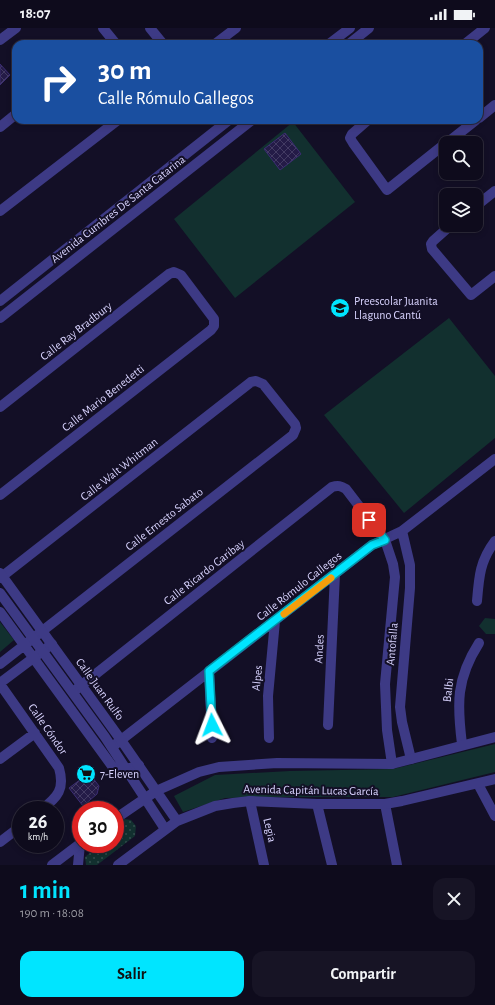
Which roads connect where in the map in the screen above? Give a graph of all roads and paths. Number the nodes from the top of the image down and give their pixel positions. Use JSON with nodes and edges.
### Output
{"nodes":[{"id":1,"x":16,"y":28,"type":"edge"},
{"id":2,"x":104,"y":28,"type":"edge"},
{"id":3,"x":150,"y":28,"type":"edge"},
{"id":4,"x":236,"y":28,"type":"edge"},
{"id":5,"x":350,"y":28,"type":"edge"},
{"id":6,"x":370,"y":28,"type":"edge"},
{"id":7,"x":485,"y":28,"type":"edge"},
{"id":8,"x":3,"y":35,"type":"edge"},
{"id":9,"x":110,"y":40,"type":"edge"},
{"id":10,"x":160,"y":40,"type":"edge"},
{"id":11,"x":220,"y":40,"type":"edge"},
{"id":12,"x":334,"y":40,"type":"edge"},
{"id":13,"x":354,"y":40,"type":"edge"},
{"id":14,"x":470,"y":40,"type":"edge"},
{"id":15,"x":495,"y":105,"type":"edge"},
{"id":16,"x":483,"y":115,"type":"edge"},
{"id":17,"x":12,"y":117,"type":"edge"},
{"id":18,"x":113,"y":124,"type":"edge"},
{"id":19,"x":224,"y":124,"type":"edge"},
{"id":20,"x":247,"y":124,"type":"edge"},
{"id":21,"x":363,"y":124,"type":"edge"},
{"id":22,"x":471,"y":124,"type":"edge"},
{"id":23,"x":0,"y":127,"type":"edge"},
{"id":24,"x":215,"y":131,"type":"junction"},
{"id":25,"x":455,"y":136,"type":"edge"},
{"id":26,"x":224,"y":142,"type":"junction"},
{"id":27,"x":439,"y":149,"type":"edge"},
{"id":28,"x":495,"y":191,"type":"edge"},
{"id":29,"x":483,"y":200,"type":"edge"},
{"id":30,"x":0,"y":211,"type":"edge"},
{"id":31,"x":443,"y":232,"type":"edge"},
{"id":32,"x":495,"y":276,"type":"edge"},
{"id":33,"x":0,"y":301,"type":"edge"},
{"id":34,"x":0,"y":318,"type":"edge"},
{"id":35,"x":214,"y":319,"type":"joint"},
{"id":36,"x":251,"y":382,"type":"joint"},
{"id":37,"x":0,"y":408,"type":"edge"},
{"id":38,"x":495,"y":459,"type":"edge"},
{"id":39,"x":346,"y":489,"type":"joint"},
{"id":40,"x":0,"y":495,"type":"edge"},
{"id":41,"x":402,"y":531,"type":"junction"},
{"id":42,"x":385,"y":540,"type":"junction"},
{"id":43,"x":495,"y":541,"type":"edge"},
{"id":44,"x":335,"y":574,"type":"junction"},
{"id":45,"x":1,"y":576,"type":"edge"},
{"id":46,"x":0,"y":593,"type":"edge"},
{"id":47,"x":477,"y":600,"type":"dead end"},
{"id":48,"x":0,"y":612,"type":"edge"},
{"id":49,"x":275,"y":621,"type":"junction"},
{"id":50,"x":42,"y":630,"type":"junction"},
{"id":51,"x":33,"y":638,"type":"junction"},
{"id":52,"x":480,"y":643,"type":"dead end"},
{"id":53,"x":52,"y":644,"type":"junction"},
{"id":54,"x":24,"y":645,"type":"junction"},
{"id":55,"x":43,"y":651,"type":"junction"},
{"id":56,"x":34,"y":658,"type":"junction"},
{"id":57,"x":0,"y":664,"type":"edge"},
{"id":58,"x":209,"y":671,"type":"junction"},
{"id":59,"x":0,"y":684,"type":"edge"},
{"id":60,"x":77,"y":689,"type":"junction"},
{"id":61,"x":328,"y":725,"type":"dead end"},
{"id":62,"x":35,"y":733,"type":"junction"},
{"id":63,"x":495,"y":737,"type":"edge"},
{"id":64,"x":212,"y":738,"type":"dead end"},
{"id":65,"x":269,"y":738,"type":"dead end"},
{"id":66,"x":121,"y":740,"type":"junction"},
{"id":67,"x":462,"y":744,"type":"junction"},
{"id":68,"x":112,"y":746,"type":"junction"},
{"id":69,"x":0,"y":759,"type":"edge"},
{"id":70,"x":411,"y":759,"type":"junction"},
{"id":71,"x":392,"y":764,"type":"junction"},
{"id":72,"x":138,"y":765,"type":"junction"},
{"id":73,"x":127,"y":769,"type":"junction"},
{"id":74,"x":495,"y":779,"type":"edge"},
{"id":75,"x":478,"y":784,"type":"junction"},
{"id":76,"x":156,"y":791,"type":"junction"},
{"id":77,"x":145,"y":798,"type":"junction"},
{"id":78,"x":53,"y":801,"type":"edge"},
{"id":79,"x":250,"y":801,"type":"junction"},
{"id":80,"x":317,"y":804,"type":"junction"},
{"id":81,"x":384,"y":804,"type":"junction"},
{"id":82,"x":124,"y":813,"type":"edge"},
{"id":83,"x":495,"y":816,"type":"edge"},
{"id":84,"x":177,"y":821,"type":"junction"},
{"id":85,"x":165,"y":830,"type":"junction"},
{"id":86,"x":12,"y":833,"type":"edge"},
{"id":87,"x":0,"y":842,"type":"edge"},
{"id":88,"x":72,"y":850,"type":"edge"},
{"id":89,"x":80,"y":853,"type":"edge"},
{"id":90,"x":52,"y":865,"type":"edge"},
{"id":91,"x":78,"y":865,"type":"edge"},
{"id":92,"x":118,"y":865,"type":"edge"},
{"id":93,"x":264,"y":865,"type":"edge"},
{"id":94,"x":332,"y":865,"type":"edge"},
{"id":95,"x":397,"y":865,"type":"edge"}],
"edges":[{"from":1,"to":8,"type":"street"},
{"from":2,"to":9,"type":"street"},
{"from":3,"to":10,"type":"street"},
{"from":4,"to":11,"type":"street"},
{"from":5,"to":12,"type":"street"},
{"from":6,"to":13,"type":"street"},
{"from":7,"to":14,"type":"street"},
{"from":15,"to":16,"type":"street"},
{"from":17,"to":23,"type":"street"},
{"from":18,"to":30,"type":"street"},
{"from":19,"to":24,"type":"street","name":"Avenida Cumbres De Santa Catarina"},
{"from":20,"to":26,"type":"street","name":"Avenida Cumbres De Santa Catarina"},
{"from":21,"to":27,"type":"street"},
{"from":22,"to":25,"type":"street"},
{"from":24,"to":26,"type":"street"},
{"from":24,"to":33,"type":"street","name":"Avenida Cumbres De Santa Catarina"},
{"from":26,"to":34,"type":"street","name":"Avenida Cumbres De Santa Catarina"},
{"from":28,"to":29,"type":"street"},
{"from":31,"to":32,"type":"street"},
{"from":35,"to":37,"type":"street","name":"Calle Ray Bradbury"},
{"from":35,"to":40,"type":"street","name":"Calle Mario Benedetti"},
{"from":36,"to":45,"type":"street","name":"Calle Walt Whitman"},
{"from":36,"to":50,"type":"street","name":"Calle Ernesto Sabato"},
{"from":38,"to":41,"type":"street","name":"Calle Rómulo Gallegos"},
{"from":39,"to":42,"type":"street","name":"Antofalla"},
{"from":39,"to":60,"type":"street","name":"Calle Ricardo Garibay"},
{"from":41,"to":42,"type":"street","name":"Calle Rómulo Gallegos"},
{"from":41,"to":70,"type":"street","name":"Antofalla"},
{"from":42,"to":44,"type":"street","name":"Calle Rómulo Gallegos"},
{"from":42,"to":71,"type":"street","name":"Antofalla"},
{"from":43,"to":47,"type":"street"},
{"from":44,"to":49,"type":"street","name":"Calle Rómulo Gallegos"},
{"from":44,"to":61,"type":"street","name":"Andes"},
{"from":45,"to":50,"type":"street","name":"Calle Juan Rulfo"},
{"from":46,"to":51,"type":"street","name":"Calle Juan Rulfo"},
{"from":48,"to":54,"type":"street"},
{"from":49,"to":58,"type":"street","name":"Calle Rómulo Gallegos"},
{"from":49,"to":65,"type":"street","name":"Alpes"},
{"from":50,"to":51,"type":"street","name":"Calle Ernesto Sabato"},
{"from":50,"to":53,"type":"street","name":"Calle Juan Rulfo"},
{"from":51,"to":54,"type":"street","name":"Calle Ernesto Sabato"},
{"from":51,"to":55,"type":"street","name":"Calle Juan Rulfo"},
{"from":52,"to":67,"type":"street","name":"Balbi"},
{"from":53,"to":55,"type":"street"},
{"from":53,"to":60,"type":"street","name":"Calle Juan Rulfo"},
{"from":54,"to":56,"type":"street"},
{"from":54,"to":57,"type":"street","name":"Calle Ernesto Sabato"},
{"from":55,"to":56,"type":"street"},
{"from":55,"to":60,"type":"street","name":"Calle Juan Rulfo"},
{"from":56,"to":59,"type":"street"},
{"from":56,"to":73,"type":"street"},
{"from":58,"to":64,"type":"street"},
{"from":58,"to":66,"type":"street","name":"Calle Rómulo Gallegos"},
{"from":59,"to":62,"type":"street","name":"Calle Cóndor"},
{"from":60,"to":66,"type":"street","name":"Calle Juan Rulfo"},
{"from":60,"to":68,"type":"street","name":"Calle Juan Rulfo"},
{"from":62,"to":69,"type":"street"},
{"from":62,"to":78,"type":"street","name":"Calle Cóndor"},
{"from":63,"to":67,"type":"street","name":"Avenida Capitán Lucas García"},
{"from":66,"to":68,"type":"street","name":"Calle Rómulo Gallegos"},
{"from":66,"to":72,"type":"street","name":"Calle Juan Rulfo"},
{"from":67,"to":70,"type":"street","name":"Avenida Capitán Lucas García"},
{"from":68,"to":73,"type":"street","name":"Calle Juan Rulfo"},
{"from":70,"to":71,"type":"street","name":"Avenida Capitán Lucas García"},
{"from":71,"to":76,"type":"street","name":"Avenida Capitán Lucas García"},
{"from":72,"to":73,"type":"street"},
{"from":72,"to":76,"type":"street","name":"Calle Juan Rulfo"},
{"from":73,"to":77,"type":"street","name":"Calle Juan Rulfo"},
{"from":74,"to":75,"type":"street","name":"Avenida Capitán Lucas García"},
{"from":75,"to":81,"type":"street","name":"Avenida Capitán Lucas García"},
{"from":75,"to":83,"type":"street"},
{"from":76,"to":77,"type":"street","name":"Avenida Capitán Lucas García"},
{"from":76,"to":84,"type":"street","name":"Calle Juan Rulfo"},
{"from":77,"to":82,"type":"street","name":"Avenida Capitán Lucas García"},
{"from":77,"to":85,"type":"street","name":"Calle Juan Rulfo"},
{"from":79,"to":80,"type":"street","name":"Avenida Capitán Lucas García"},
{"from":79,"to":84,"type":"street","name":"Avenida Capitán Lucas García"},
{"from":79,"to":93,"type":"street","name":"Legia"},
{"from":80,"to":81,"type":"street","name":"Avenida Capitán Lucas García"},
{"from":80,"to":94,"type":"street"},
{"from":81,"to":95,"type":"street"},
{"from":84,"to":85,"type":"street","name":"Avenida Capitán Lucas García"},
{"from":85,"to":92,"type":"street","name":"Avenida Capitán Lucas García"},
{"from":86,"to":87,"type":"street"},
{"from":88,"to":90,"type":"street"},
{"from":89,"to":91,"type":"street"}]}
